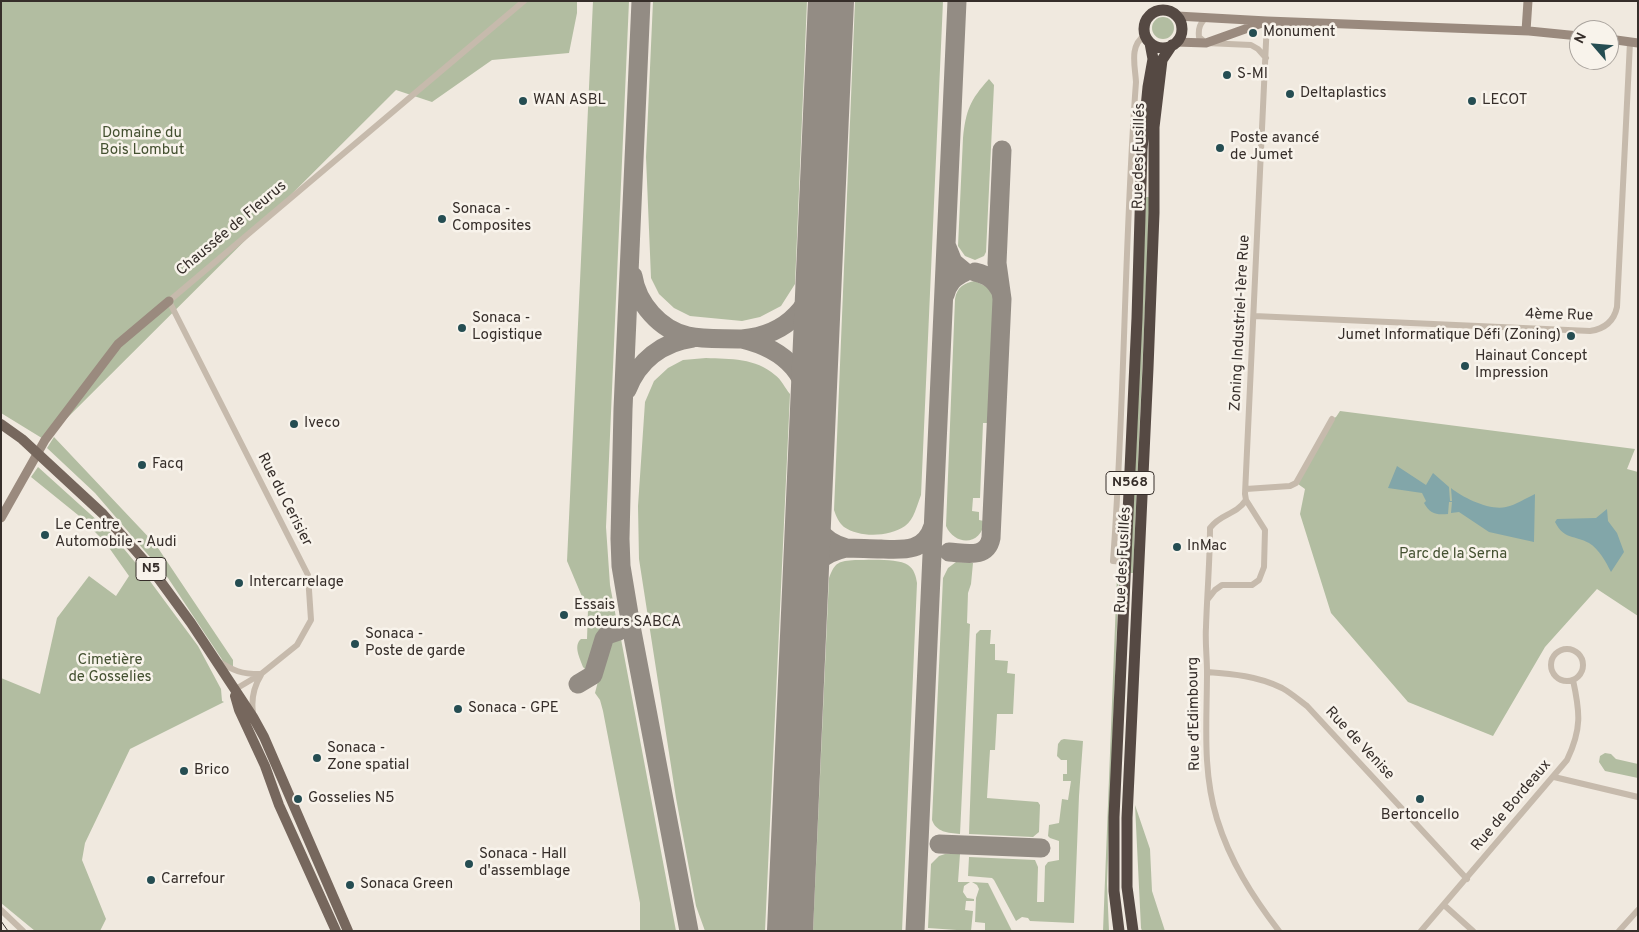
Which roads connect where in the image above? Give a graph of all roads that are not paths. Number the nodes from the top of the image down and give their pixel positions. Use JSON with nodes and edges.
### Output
{"nodes":[{"id":1,"x":524,"y":1,"type":"edge"},
{"id":2,"x":1528,"y":1,"type":"edge"},
{"id":3,"x":1154,"y":7,"type":"edge"},
{"id":4,"x":1171,"y":9,"type":"edge"},
{"id":5,"x":1206,"y":17,"type":"junction"},
{"id":6,"x":1267,"y":21,"type":"junction"},
{"id":7,"x":1526,"y":31,"type":"junction"},
{"id":8,"x":1569,"y":35,"type":"edge"},
{"id":9,"x":1148,"y":39,"type":"junction"},
{"id":10,"x":1619,"y":41,"type":"edge"},
{"id":11,"x":1206,"y":43,"type":"junction"},
{"id":12,"x":1634,"y":43,"type":"edge"},
{"id":13,"x":1174,"y":44,"type":"junction"},
{"id":14,"x":1266,"y":58,"type":"junction"},
{"id":15,"x":169,"y":301,"type":"junction"},
{"id":16,"x":1254,"y":316,"type":"junction"},
{"id":17,"x":1332,"y":419,"type":"dead end"},
{"id":18,"x":1,"y":424,"type":"edge"},
{"id":19,"x":1246,"y":489,"type":"junction"},
{"id":20,"x":1246,"y":500,"type":"junction"},
{"id":21,"x":1,"y":518,"type":"edge"},
{"id":22,"x":1126,"y":562,"type":"junction"},
{"id":23,"x":1208,"y":599,"type":"junction"},
{"id":24,"x":214,"y":659,"type":"junction"},
{"id":25,"x":1207,"y":672,"type":"junction"},
{"id":26,"x":261,"y":674,"type":"junction"},
{"id":27,"x":1573,"y":680,"type":"junction"},
{"id":28,"x":234,"y":690,"type":"junction"},
{"id":29,"x":253,"y":717,"type":"junction"},
{"id":30,"x":1554,"y":777,"type":"junction"},
{"id":31,"x":1638,"y":797,"type":"edge"},
{"id":32,"x":1467,"y":879,"type":"junction"},
{"id":33,"x":1444,"y":905,"type":"junction"},
{"id":34,"x":1,"y":910,"type":"edge"},
{"id":35,"x":1638,"y":910,"type":"edge"},
{"id":36,"x":1118,"y":929,"type":"edge"},
{"id":37,"x":23,"y":931,"type":"edge"},
{"id":38,"x":336,"y":931,"type":"edge"},
{"id":39,"x":348,"y":931,"type":"edge"},
{"id":40,"x":1133,"y":931,"type":"edge"},
{"id":41,"x":1278,"y":931,"type":"edge"},
{"id":42,"x":1421,"y":931,"type":"edge"},
{"id":43,"x":1473,"y":931,"type":"edge"},
{"id":44,"x":1619,"y":931,"type":"edge"}],
"edges":[{"from":1,"to":15,"type":"street","name":"Chaussée de Fleurus"},
{"from":2,"to":7,"type":"street"},
{"from":3,"to":4,"type":"highway","number":"N568"},
{"from":3,"to":9,"type":"highway","number":"N568"},
{"from":4,"to":5,"type":"street"},
{"from":4,"to":13,"type":"highway","number":"N568"},
{"from":5,"to":6,"type":"street"},
{"from":5,"to":11,"type":"street"},
{"from":6,"to":7,"type":"street"},
{"from":6,"to":11,"type":"street"},
{"from":6,"to":14,"type":"street","name":"Zoning Industriel-1ère Rue"},
{"from":7,"to":8,"type":"street"},
{"from":9,"to":13,"type":"highway"},
{"from":9,"to":22,"type":"highway","name":"Rue des Fusillés","number":"N568"},
{"from":9,"to":22,"type":"street"},
{"from":10,"to":12,"type":"street"},
{"from":11,"to":13,"type":"street"},
{"from":11,"to":14,"type":"street"},
{"from":12,"to":16,"type":"street","name":"4ème Rue"},
{"from":13,"to":40,"type":"highway","name":"Rue des Fusillés","number":"N568"},
{"from":14,"to":16,"type":"street","name":"Zoning Industriel-1ère Rue"},
{"from":15,"to":21,"type":"street","name":"Chaussée de Fleurus"},
{"from":15,"to":26,"type":"street","name":"Rue du Cerisier"},
{"from":16,"to":19,"type":"street","name":"Zoning Industriel-1ère Rue"},
{"from":17,"to":19,"type":"street"},
{"from":18,"to":24,"type":"main road","number":"N5"},
{"from":19,"to":20,"type":"street","name":"Zoning Industriel-1ère Rue"},
{"from":20,"to":23,"type":"street","name":"Rue d'Edimbourg"},
{"from":20,"to":23,"type":"street"},
{"from":22,"to":36,"type":"highway","name":"Rue des Fusillés","number":"N568"},
{"from":23,"to":25,"type":"street","name":"Rue d'Edimbourg"},
{"from":24,"to":26,"type":"street"},
{"from":24,"to":28,"type":"main road","number":"N5"},
{"from":25,"to":32,"type":"street","name":"Rue de Venise"},
{"from":25,"to":41,"type":"street","name":"Rue d'Edimbourg"},
{"from":26,"to":28,"type":"street","name":"Rue du Cerisier"},
{"from":26,"to":29,"type":"street"},
{"from":27,"to":27,"type":"street"},
{"from":27,"to":30,"type":"street","name":"Rue de Bordeaux"},
{"from":28,"to":29,"type":"main road","number":"N5"},
{"from":28,"to":38,"type":"main road","number":"N5"},
{"from":29,"to":39,"type":"main road","number":"N5"},
{"from":30,"to":31,"type":"street"},
{"from":30,"to":32,"type":"street","name":"Rue de Bordeaux"},
{"from":32,"to":33,"type":"street","name":"Rue de Bordeaux"},
{"from":33,"to":42,"type":"street","name":"Rue de Bordeaux"},
{"from":33,"to":43,"type":"street"},
{"from":34,"to":37,"type":"street"},
{"from":35,"to":44,"type":"street"}]}
